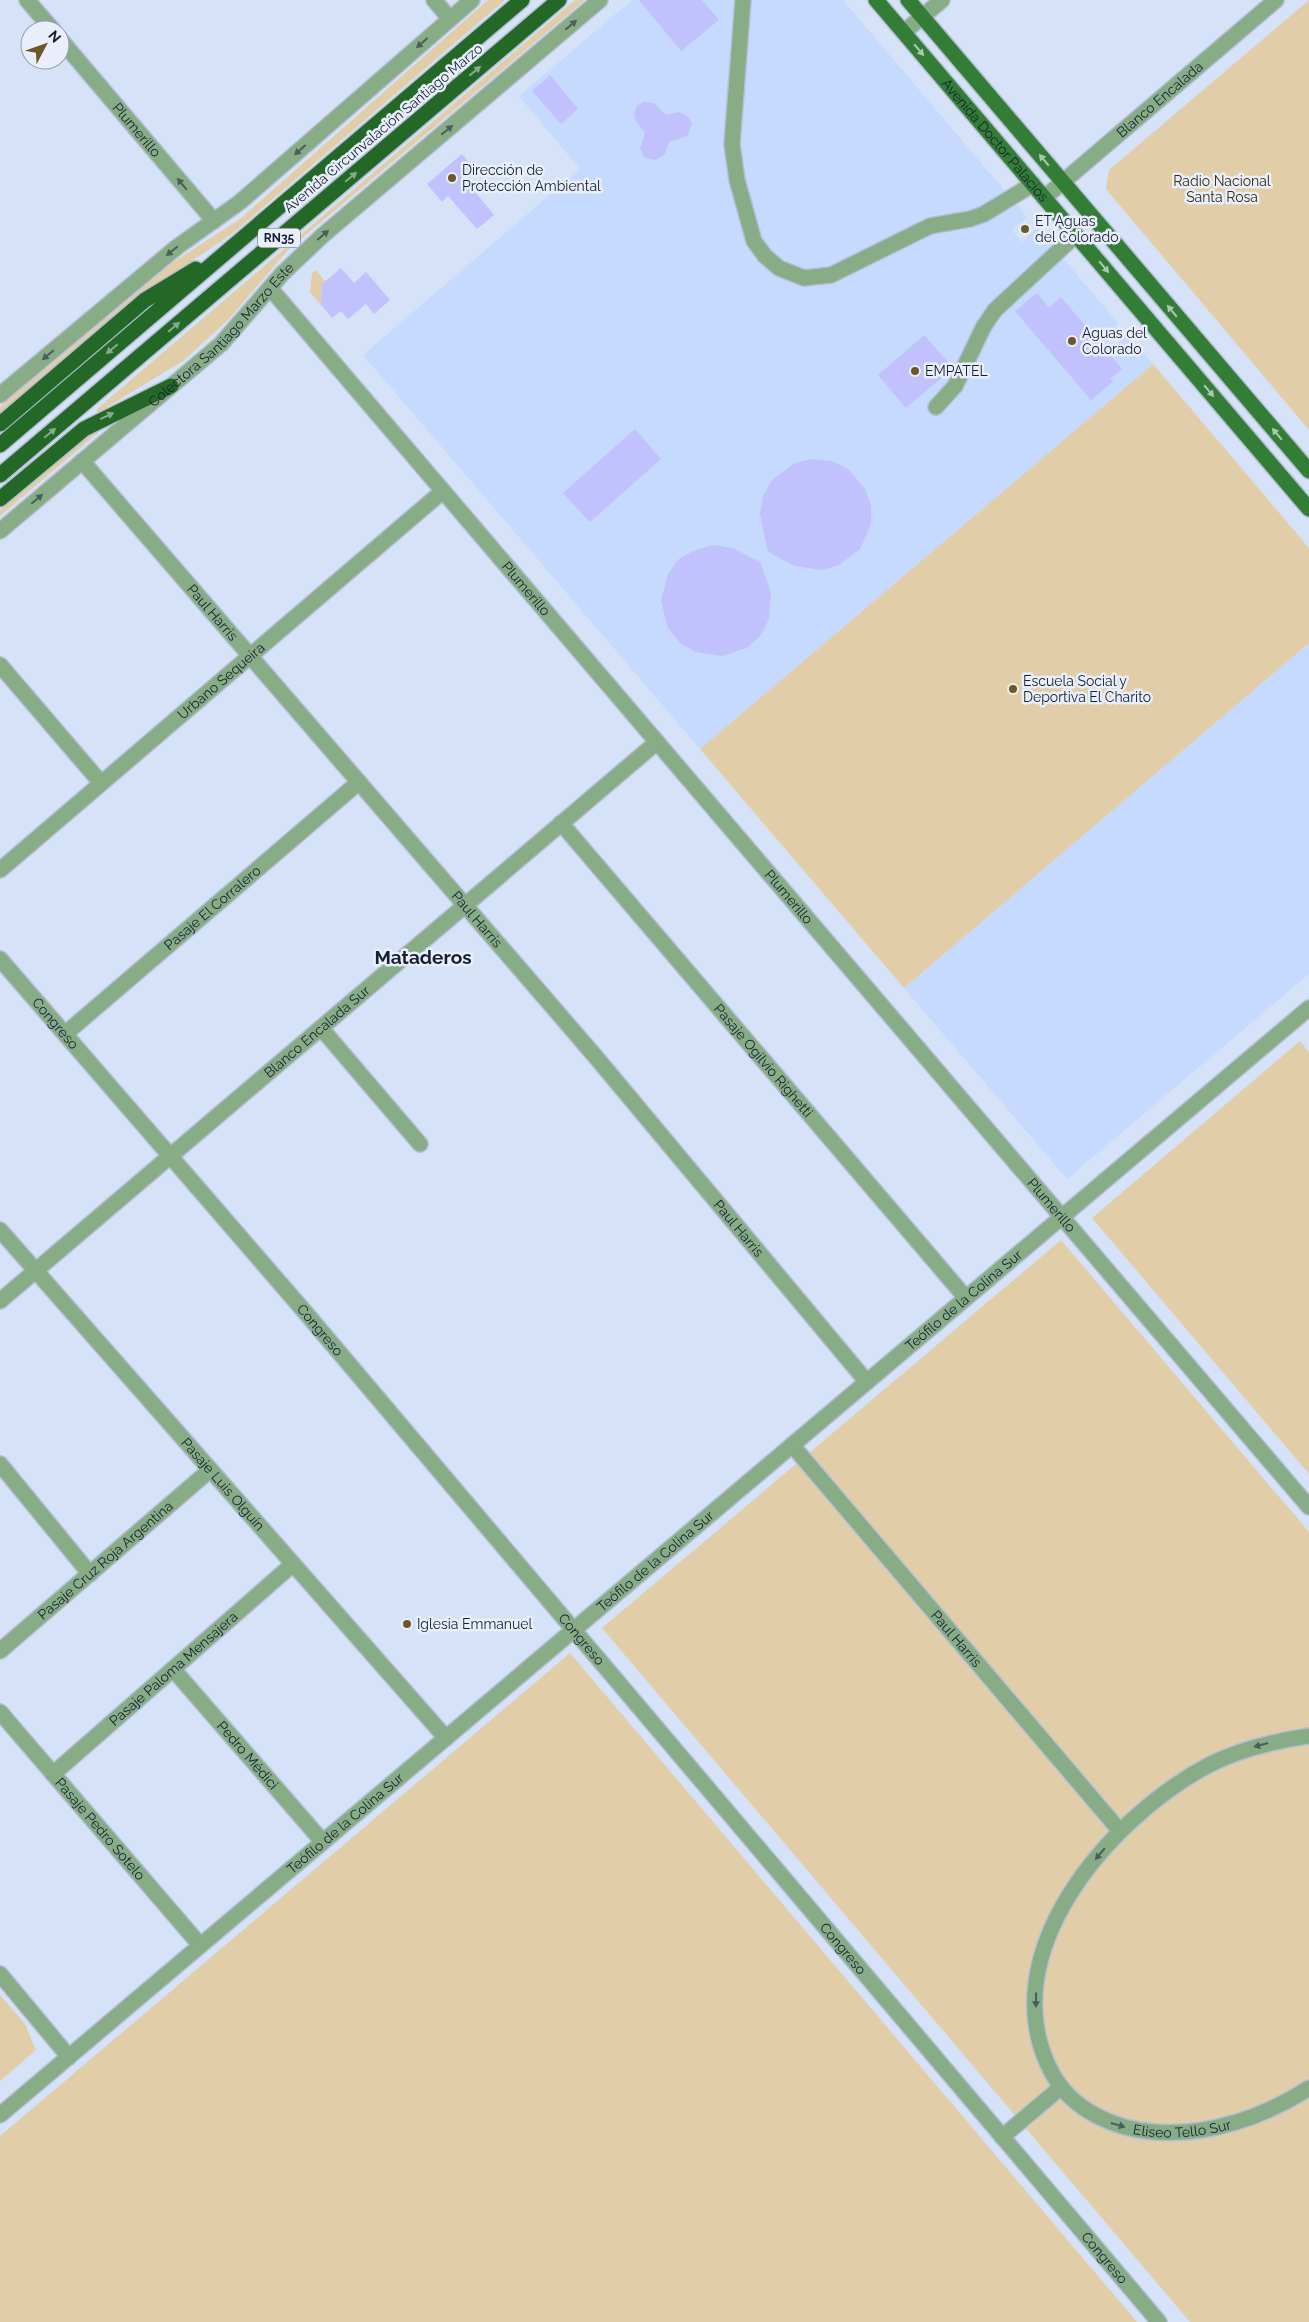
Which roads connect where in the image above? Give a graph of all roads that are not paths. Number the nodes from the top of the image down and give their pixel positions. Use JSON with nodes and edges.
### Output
{"nodes":[{"id":1,"x":27,"y":0,"type":"edge"},
{"id":2,"x":434,"y":0,"type":"edge"},
{"id":3,"x":472,"y":0,"type":"edge"},
{"id":4,"x":522,"y":0,"type":"edge"},
{"id":5,"x":559,"y":0,"type":"edge"},
{"id":6,"x":600,"y":0,"type":"edge"},
{"id":7,"x":743,"y":0,"type":"edge"},
{"id":8,"x":876,"y":0,"type":"edge"},
{"id":9,"x":908,"y":0,"type":"edge"},
{"id":10,"x":942,"y":0,"type":"edge"},
{"id":11,"x":1276,"y":0,"type":"edge"},
{"id":12,"x":922,"y":17,"type":"junction"},
{"id":13,"x":450,"y":19,"type":"junction"},
{"id":14,"x":44,"y":20,"type":"edge"},
{"id":15,"x":904,"y":32,"type":"junction"},
{"id":16,"x":70,"y":51,"type":"edge"},
{"id":17,"x":1063,"y":182,"type":"junction"},
{"id":18,"x":1033,"y":184,"type":"junction"},
{"id":19,"x":1044,"y":198,"type":"junction"},
{"id":20,"x":214,"y":221,"type":"junction"},
{"id":21,"x":1076,"y":235,"type":"junction"},
{"id":22,"x":234,"y":246,"type":"junction"},
{"id":23,"x":270,"y":288,"type":"junction"},
{"id":24,"x":171,"y":386,"type":"junction"},
{"id":25,"x":0,"y":395,"type":"edge"},
{"id":26,"x":936,"y":406,"type":"dead end"},
{"id":27,"x":0,"y":424,"type":"edge"},
{"id":28,"x":0,"y":445,"type":"edge"},
{"id":29,"x":82,"y":461,"type":"junction"},
{"id":30,"x":1309,"y":472,"type":"edge"},
{"id":31,"x":0,"y":476,"type":"edge"},
{"id":32,"x":443,"y":491,"type":"junction"},
{"id":33,"x":0,"y":499,"type":"edge"},
{"id":34,"x":1309,"y":509,"type":"edge"},
{"id":35,"x":0,"y":531,"type":"edge"},
{"id":36,"x":250,"y":656,"type":"junction"},
{"id":37,"x":0,"y":666,"type":"edge"},
{"id":38,"x":656,"y":742,"type":"junction"},
{"id":39,"x":359,"y":782,"type":"junction"},
{"id":40,"x":101,"y":783,"type":"junction"},
{"id":41,"x":561,"y":823,"type":"junction"},
{"id":42,"x":0,"y":870,"type":"edge"},
{"id":43,"x":465,"y":905,"type":"junction"},
{"id":44,"x":0,"y":959,"type":"edge"},
{"id":45,"x":1306,"y":1016,"type":"edge"},
{"id":46,"x":321,"y":1028,"type":"junction"},
{"id":47,"x":65,"y":1034,"type":"junction"},
{"id":48,"x":420,"y":1144,"type":"dead end"},
{"id":49,"x":170,"y":1156,"type":"junction"},
{"id":50,"x":1062,"y":1217,"type":"junction"},
{"id":51,"x":0,"y":1230,"type":"edge"},
{"id":52,"x":36,"y":1271,"type":"junction"},
{"id":53,"x":966,"y":1298,"type":"junction"},
{"id":54,"x":0,"y":1301,"type":"edge"},
{"id":55,"x":867,"y":1382,"type":"junction"},
{"id":56,"x":792,"y":1445,"type":"junction"},
{"id":57,"x":0,"y":1464,"type":"edge"},
{"id":58,"x":210,"y":1470,"type":"junction"},
{"id":59,"x":1309,"y":1507,"type":"edge"},
{"id":60,"x":293,"y":1564,"type":"junction"},
{"id":61,"x":90,"y":1574,"type":"junction"},
{"id":62,"x":573,"y":1630,"type":"junction"},
{"id":63,"x":0,"y":1651,"type":"edge"},
{"id":64,"x":173,"y":1669,"type":"junction"},
{"id":65,"x":0,"y":1712,"type":"edge"},
{"id":66,"x":1309,"y":1736,"type":"edge"},
{"id":67,"x":446,"y":1738,"type":"junction"},
{"id":68,"x":53,"y":1774,"type":"junction"},
{"id":69,"x":1120,"y":1831,"type":"junction"},
{"id":70,"x":323,"y":1842,"type":"junction"},
{"id":71,"x":200,"y":1946,"type":"junction"},
{"id":72,"x":0,"y":1974,"type":"edge"},
{"id":73,"x":69,"y":2056,"type":"junction"},
{"id":74,"x":1060,"y":2088,"type":"junction"},
{"id":75,"x":1309,"y":2088,"type":"edge"},
{"id":76,"x":0,"y":2115,"type":"edge"},
{"id":77,"x":1002,"y":2137,"type":"junction"},
{"id":78,"x":1159,"y":2322,"type":"edge"}],
"edges":[{"from":1,"to":14,"type":"street"},
{"from":2,"to":13,"type":"street"},
{"from":3,"to":13,"type":"street"},
{"from":4,"to":22,"type":"highway","name":"Avenida Circunvalación Santiago Marzo","number":"RN35"},
{"from":31,"to":5,"type":"highway","name":"Avenida Circunvalación Santiago Marzo","number":"RN35","one_way":true},
{"from":23,"to":6,"type":"street","name":"Colectora Santiago Marzo Este","one_way":true},
{"from":7,"to":18,"type":"street"},
{"from":8,"to":15,"type":"main road","name":"Avenida Doctor Palacios"},
{"from":9,"to":12,"type":"main road","name":"Avenida Doctor Palacios"},
{"from":10,"to":12,"type":"street"},
{"from":11,"to":17,"type":"street","name":"Blanco Encalada"},
{"from":12,"to":15,"type":"street"},
{"from":17,"to":12,"type":"main road","name":"Avenida Doctor Palacios","one_way":true},
{"from":13,"to":20,"type":"street","one_way":true},
{"from":15,"to":18,"type":"main road","name":"Avenida Doctor Palacios","one_way":true},
{"from":20,"to":16,"type":"street","name":"Plumerillo","one_way":true},
{"from":17,"to":19,"type":"street","name":"Blanco Encalada"},
{"from":30,"to":17,"type":"main road","name":"Avenida Doctor Palacios","one_way":true},
{"from":18,"to":19,"type":"main road","name":"Avenida Doctor Palacios"},
{"from":19,"to":21,"type":"main road","name":"Avenida Doctor Palacios"},
{"from":20,"to":25,"type":"street","one_way":true},
{"from":21,"to":26,"type":"street"},
{"from":21,"to":34,"type":"main road","name":"Avenida Doctor Palacios","one_way":true},
{"from":22,"to":27,"type":"highway"},
{"from":22,"to":28,"type":"highway","name":"Avenida Circunvalación Santiago Marzo","number":"RN35","one_way":true},
{"from":23,"to":24,"type":"street","name":"Colectora Santiago Marzo Este"},
{"from":23,"to":32,"type":"street","name":"Plumerillo"},
{"from":24,"to":29,"type":"street","name":"Colectora Santiago Marzo Este"},
{"from":33,"to":24,"type":"highway","one_way":true},
{"from":35,"to":29,"type":"street","name":"Colectora Santiago Marzo Este","one_way":true},
{"from":29,"to":36,"type":"street","name":"Paul Harris"},
{"from":32,"to":36,"type":"street","name":"Urbano Sequeira"},
{"from":32,"to":38,"type":"street","name":"Plumerillo"},
{"from":36,"to":39,"type":"street","name":"Paul Harris"},
{"from":36,"to":40,"type":"street","name":"Urbano Sequeira"},
{"from":37,"to":40,"type":"street"},
{"from":38,"to":41,"type":"street","name":"Blanco Encalada Sur"},
{"from":38,"to":50,"type":"street","name":"Plumerillo"},
{"from":39,"to":43,"type":"street","name":"Paul Harris"},
{"from":39,"to":47,"type":"street","name":"Pasaje El Corralero"},
{"from":40,"to":42,"type":"street","name":"Urbano Sequeira"},
{"from":41,"to":43,"type":"street","name":"Blanco Encalada Sur"},
{"from":41,"to":53,"type":"street","name":"Pasaje Ogilvio Righetti"},
{"from":43,"to":46,"type":"street","name":"Blanco Encalada Sur"},
{"from":43,"to":55,"type":"street","name":"Paul Harris"},
{"from":44,"to":47,"type":"street","name":"Congreso"},
{"from":45,"to":50,"type":"street","name":"Teófilo de la Colina Sur"},
{"from":46,"to":48,"type":"street"},
{"from":46,"to":49,"type":"street","name":"Blanco Encalada Sur"},
{"from":47,"to":49,"type":"street","name":"Congreso"},
{"from":49,"to":52,"type":"street","name":"Blanco Encalada Sur"},
{"from":49,"to":62,"type":"street","name":"Congreso"},
{"from":50,"to":53,"type":"street","name":"Teófilo de la Colina Sur"},
{"from":50,"to":59,"type":"street","name":"Plumerillo"},
{"from":51,"to":52,"type":"street","name":"Pasaje Luis Olguín"},
{"from":52,"to":54,"type":"street","name":"Blanco Encalada Sur"},
{"from":52,"to":58,"type":"street","name":"Pasaje Luis Olguín"},
{"from":53,"to":55,"type":"street","name":"Teófilo de la Colina Sur"},
{"from":55,"to":56,"type":"street","name":"Teófilo de la Colina Sur"},
{"from":56,"to":62,"type":"street","name":"Teófilo de la Colina Sur"},
{"from":56,"to":69,"type":"street","name":"Paul Harris"},
{"from":57,"to":61,"type":"street"},
{"from":58,"to":60,"type":"street","name":"Pasaje Luis Olguín"},
{"from":58,"to":61,"type":"street","name":"Pasaje Cruz Roja Argentina"},
{"from":60,"to":64,"type":"street","name":"Pasaje Paloma Mensajera"},
{"from":60,"to":67,"type":"street","name":"Pasaje Luis Olguín"},
{"from":61,"to":63,"type":"street","name":"Pasaje Cruz Roja Argentina"},
{"from":62,"to":67,"type":"street","name":"Teófilo de la Colina Sur"},
{"from":62,"to":77,"type":"street","name":"Congreso"},
{"from":64,"to":68,"type":"street","name":"Pasaje Paloma Mensajera"},
{"from":64,"to":70,"type":"street","name":"Pedro Médici"},
{"from":65,"to":68,"type":"street","name":"Pasaje Pedro Sotelo"},
{"from":66,"to":69,"type":"street","name":"Eliseo Tello Sur","one_way":true},
{"from":67,"to":70,"type":"street","name":"Teófilo de la Colina Sur"},
{"from":68,"to":71,"type":"street","name":"Pasaje Pedro Sotelo"},
{"from":69,"to":74,"type":"street","name":"Eliseo Tello Sur","one_way":true},
{"from":70,"to":71,"type":"street","name":"Teófilo de la Colina Sur"},
{"from":71,"to":73,"type":"street","name":"Teófilo de la Colina Sur"},
{"from":72,"to":73,"type":"street"},
{"from":73,"to":76,"type":"street","name":"Teófilo de la Colina Sur"},
{"from":74,"to":75,"type":"street","name":"Eliseo Tello Sur","one_way":true},
{"from":74,"to":77,"type":"street"},
{"from":77,"to":78,"type":"street","name":"Congreso"}]}
